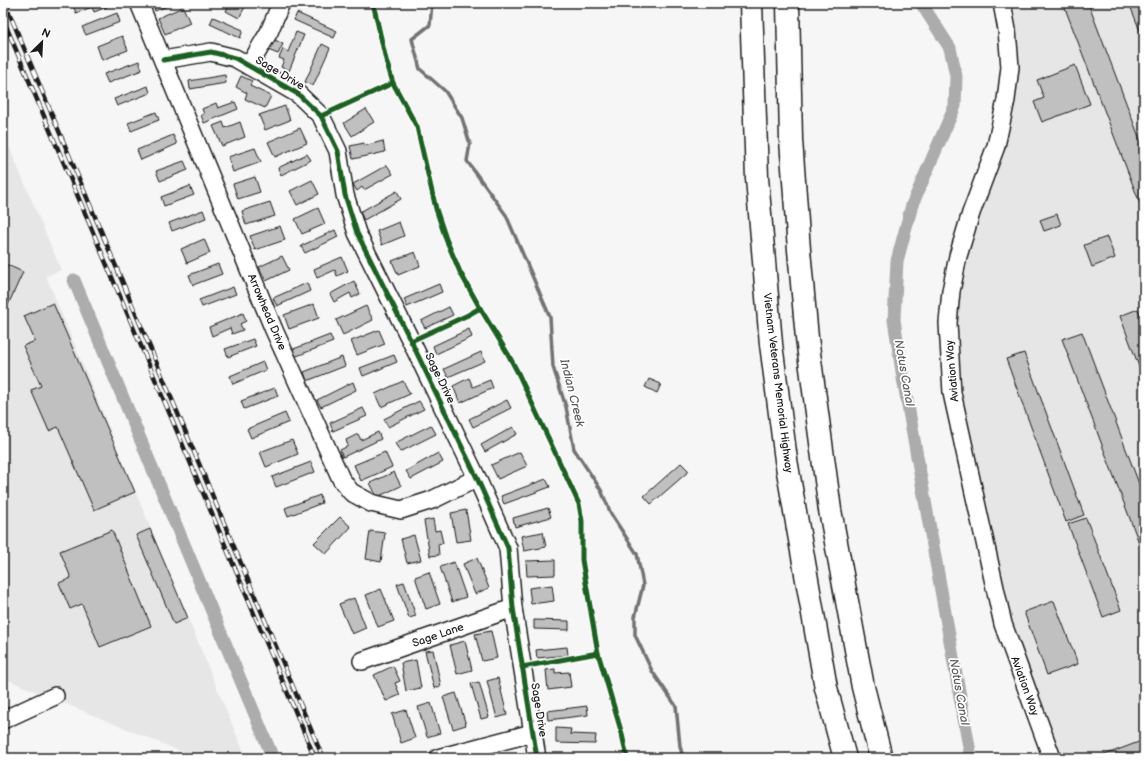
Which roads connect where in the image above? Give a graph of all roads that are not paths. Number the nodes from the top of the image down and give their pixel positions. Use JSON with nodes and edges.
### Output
{"nodes":[{"id":1,"x":139,"y":3,"type":"edge"},
{"id":2,"x":282,"y":3,"type":"edge"},
{"id":3,"x":751,"y":3,"type":"edge"},
{"id":4,"x":788,"y":3,"type":"edge"},
{"id":5,"x":1002,"y":3,"type":"edge"},
{"id":6,"x":163,"y":60,"type":"junction"},
{"id":7,"x":250,"y":66,"type":"junction"},
{"id":8,"x":477,"y":478,"type":"junction"},
{"id":9,"x":513,"y":608,"type":"junction"},
{"id":10,"x":362,"y":661,"type":"dead end"},
{"id":11,"x":55,"y":696,"type":"dead end"},
{"id":12,"x":3,"y":720,"type":"edge"},
{"id":13,"x":532,"y":733,"type":"junction"},
{"id":14,"x":438,"y":758,"type":"edge"},
{"id":15,"x":537,"y":758,"type":"edge"},
{"id":16,"x":844,"y":758,"type":"edge"},
{"id":17,"x":881,"y":758,"type":"edge"},
{"id":18,"x":1052,"y":758,"type":"edge"}],
"edges":[{"from":1,"to":6,"type":"street","name":"Arrowhead Drive"},
{"from":2,"to":7,"type":"street"},
{"from":3,"to":16,"type":"highway","name":"Vietnam Veterans Memorial Highway"},
{"from":4,"to":17,"type":"highway"},
{"from":5,"to":18,"type":"street","name":"Aviation Way"},
{"from":6,"to":7,"type":"street","name":"Sage Drive"},
{"from":6,"to":8,"type":"street","name":"Arrowhead Drive"},
{"from":7,"to":8,"type":"street","name":"Sage Drive"},
{"from":8,"to":9,"type":"street","name":"Sage Drive"},
{"from":9,"to":10,"type":"street","name":"Sage Lane"},
{"from":9,"to":13,"type":"street","name":"Sage Drive"},
{"from":11,"to":12,"type":"street"},
{"from":13,"to":14,"type":"street"},
{"from":13,"to":15,"type":"street","name":"Sage Drive"}]}
